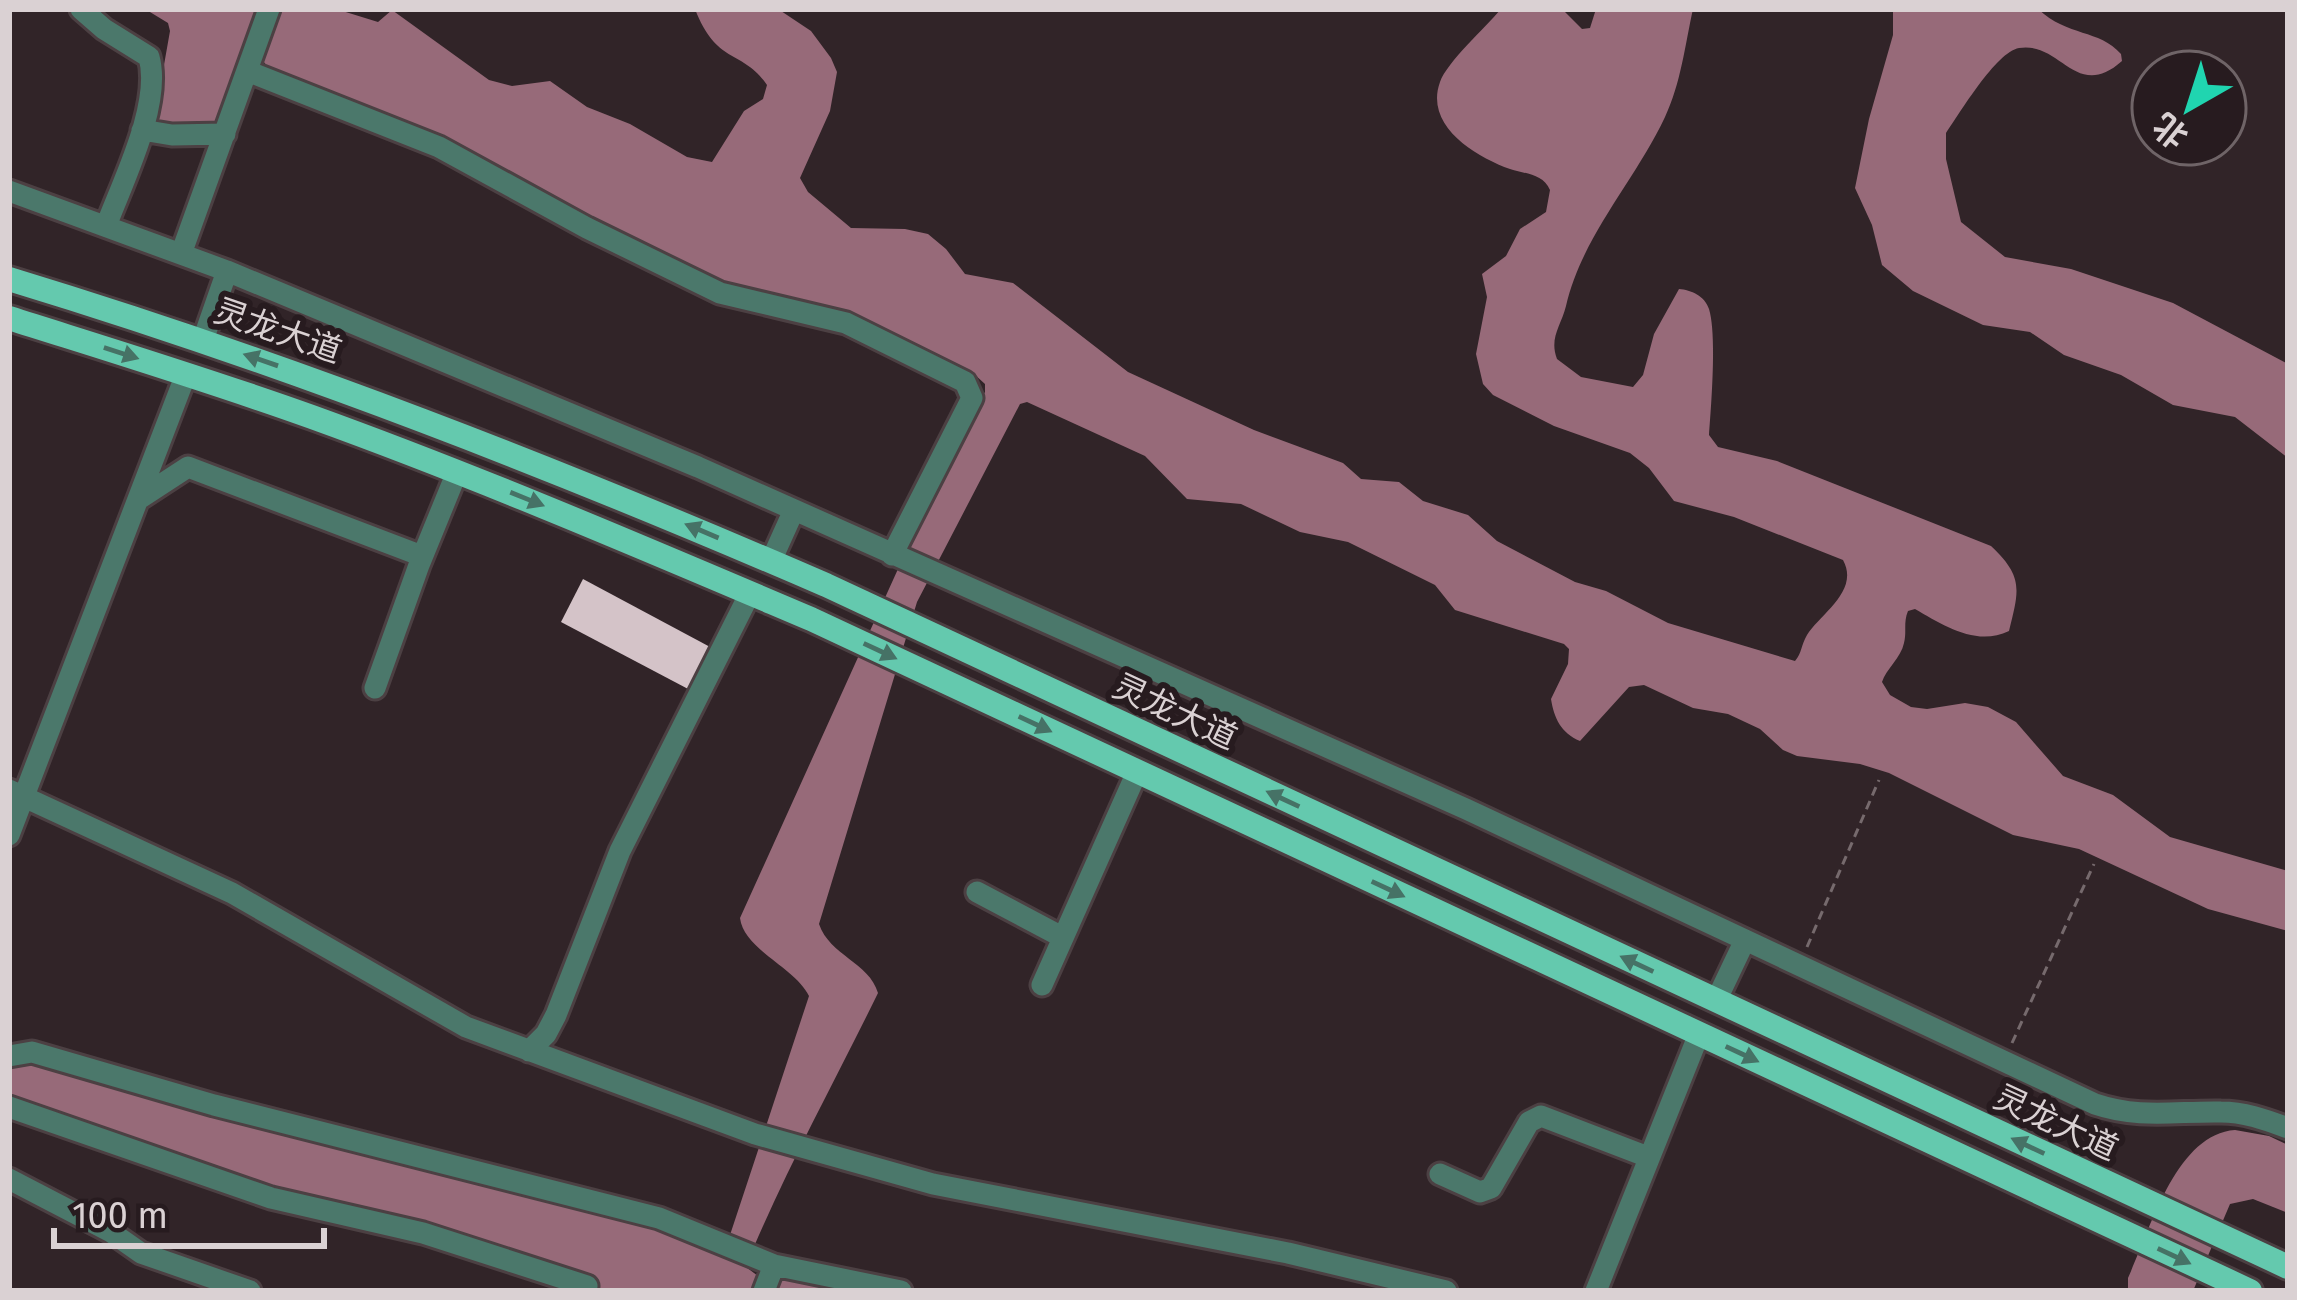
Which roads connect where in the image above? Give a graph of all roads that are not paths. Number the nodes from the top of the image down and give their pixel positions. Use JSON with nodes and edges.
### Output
{"nodes":[{"id":1,"x":81,"y":9,"type":"edge"},
{"id":2,"x":268,"y":9,"type":"edge"},
{"id":3,"x":250,"y":64,"type":"junction"},
{"id":4,"x":142,"y":130,"type":"junction"},
{"id":5,"x":224,"y":134,"type":"junction"},
{"id":6,"x":9,"y":191,"type":"edge"},
{"id":7,"x":106,"y":226,"type":"junction"},
{"id":8,"x":181,"y":254,"type":"junction"},
{"id":9,"x":227,"y":271,"type":"junction"},
{"id":10,"x":9,"y":279,"type":"edge"},
{"id":11,"x":9,"y":318,"type":"edge"},
{"id":12,"x":203,"y":340,"type":"junction"},
{"id":13,"x":186,"y":374,"type":"junction"},
{"id":14,"x":457,"y":472,"type":"junction"},
{"id":15,"x":139,"y":499,"type":"junction"},
{"id":16,"x":794,"y":510,"type":"junction"},
{"id":17,"x":422,"y":556,"type":"junction"},
{"id":18,"x":895,"y":556,"type":"junction"},
{"id":19,"x":772,"y":561,"type":"junction"},
{"id":20,"x":750,"y":593,"type":"junction"},
{"id":21,"x":375,"y":688,"type":"dead end"},
{"id":22,"x":1137,"y":772,"type":"junction"},
{"id":23,"x":16,"y":794,"type":"edge"},
{"id":24,"x":9,"y":835,"type":"edge"},
{"id":25,"x":977,"y":892,"type":"dead end"},
{"id":26,"x":1063,"y":937,"type":"junction"},
{"id":27,"x":1744,"y":940,"type":"junction"},
{"id":28,"x":1042,"y":986,"type":"dead end"},
{"id":29,"x":1716,"y":1000,"type":"junction"},
{"id":30,"x":1699,"y":1034,"type":"junction"},
{"id":31,"x":529,"y":1051,"type":"junction"},
{"id":32,"x":9,"y":1056,"type":"edge"},
{"id":33,"x":9,"y":1107,"type":"edge"},
{"id":34,"x":2288,"y":1128,"type":"edge"},
{"id":35,"x":1648,"y":1157,"type":"junction"},
{"id":36,"x":1440,"y":1174,"type":"dead end"},
{"id":37,"x":9,"y":1179,"type":"edge"},
{"id":38,"x":2288,"y":1267,"type":"edge"},
{"id":39,"x":769,"y":1278,"type":"edge"},
{"id":40,"x":587,"y":1286,"type":"dead end"},
{"id":41,"x":2238,"y":1286,"type":"edge"},
{"id":42,"x":1605,"y":1288,"type":"edge"},
{"id":43,"x":250,"y":1291,"type":"edge"},
{"id":44,"x":901,"y":1291,"type":"edge"},
{"id":45,"x":1446,"y":1291,"type":"edge"}],
"edges":[{"from":1,"to":4,"type":"street"},
{"from":2,"to":3,"type":"street"},
{"from":3,"to":5,"type":"street"},
{"from":3,"to":18,"type":"street"},
{"from":4,"to":5,"type":"street"},
{"from":4,"to":7,"type":"street"},
{"from":5,"to":8,"type":"street"},
{"from":6,"to":7,"type":"street"},
{"from":7,"to":8,"type":"street"},
{"from":8,"to":9,"type":"street"},
{"from":9,"to":12,"type":"street"},
{"from":9,"to":16,"type":"street"},
{"from":10,"to":12,"type":"main road","name":"灵龙大道"},
{"from":11,"to":13,"type":"main road","one_way":true},
{"from":19,"to":12,"type":"main road","name":"灵龙大道","one_way":true},
{"from":13,"to":14,"type":"main road"},
{"from":13,"to":15,"type":"street"},
{"from":14,"to":17,"type":"street"},
{"from":14,"to":20,"type":"main road","one_way":true},
{"from":15,"to":17,"type":"street"},
{"from":15,"to":23,"type":"street"},
{"from":16,"to":18,"type":"street"},
{"from":16,"to":19,"type":"street"},
{"from":17,"to":21,"type":"street"},
{"from":18,"to":27,"type":"street"},
{"from":29,"to":19,"type":"main road","name":"灵龙大道","one_way":true},
{"from":20,"to":22,"type":"main road","one_way":true},
{"from":20,"to":31,"type":"street"},
{"from":22,"to":26,"type":"street"},
{"from":22,"to":30,"type":"main road","one_way":true},
{"from":23,"to":24,"type":"street"},
{"from":23,"to":31,"type":"street"},
{"from":25,"to":26,"type":"street"},
{"from":26,"to":28,"type":"street"},
{"from":27,"to":29,"type":"street"},
{"from":27,"to":34,"type":"street"},
{"from":38,"to":29,"type":"main road","name":"灵龙大道","one_way":true},
{"from":30,"to":35,"type":"street"},
{"from":30,"to":41,"type":"main road","one_way":true},
{"from":31,"to":45,"type":"street"},
{"from":32,"to":39,"type":"street"},
{"from":33,"to":40,"type":"street"},
{"from":35,"to":36,"type":"street"},
{"from":35,"to":42,"type":"street"},
{"from":37,"to":43,"type":"street"},
{"from":39,"to":44,"type":"street"}]}
